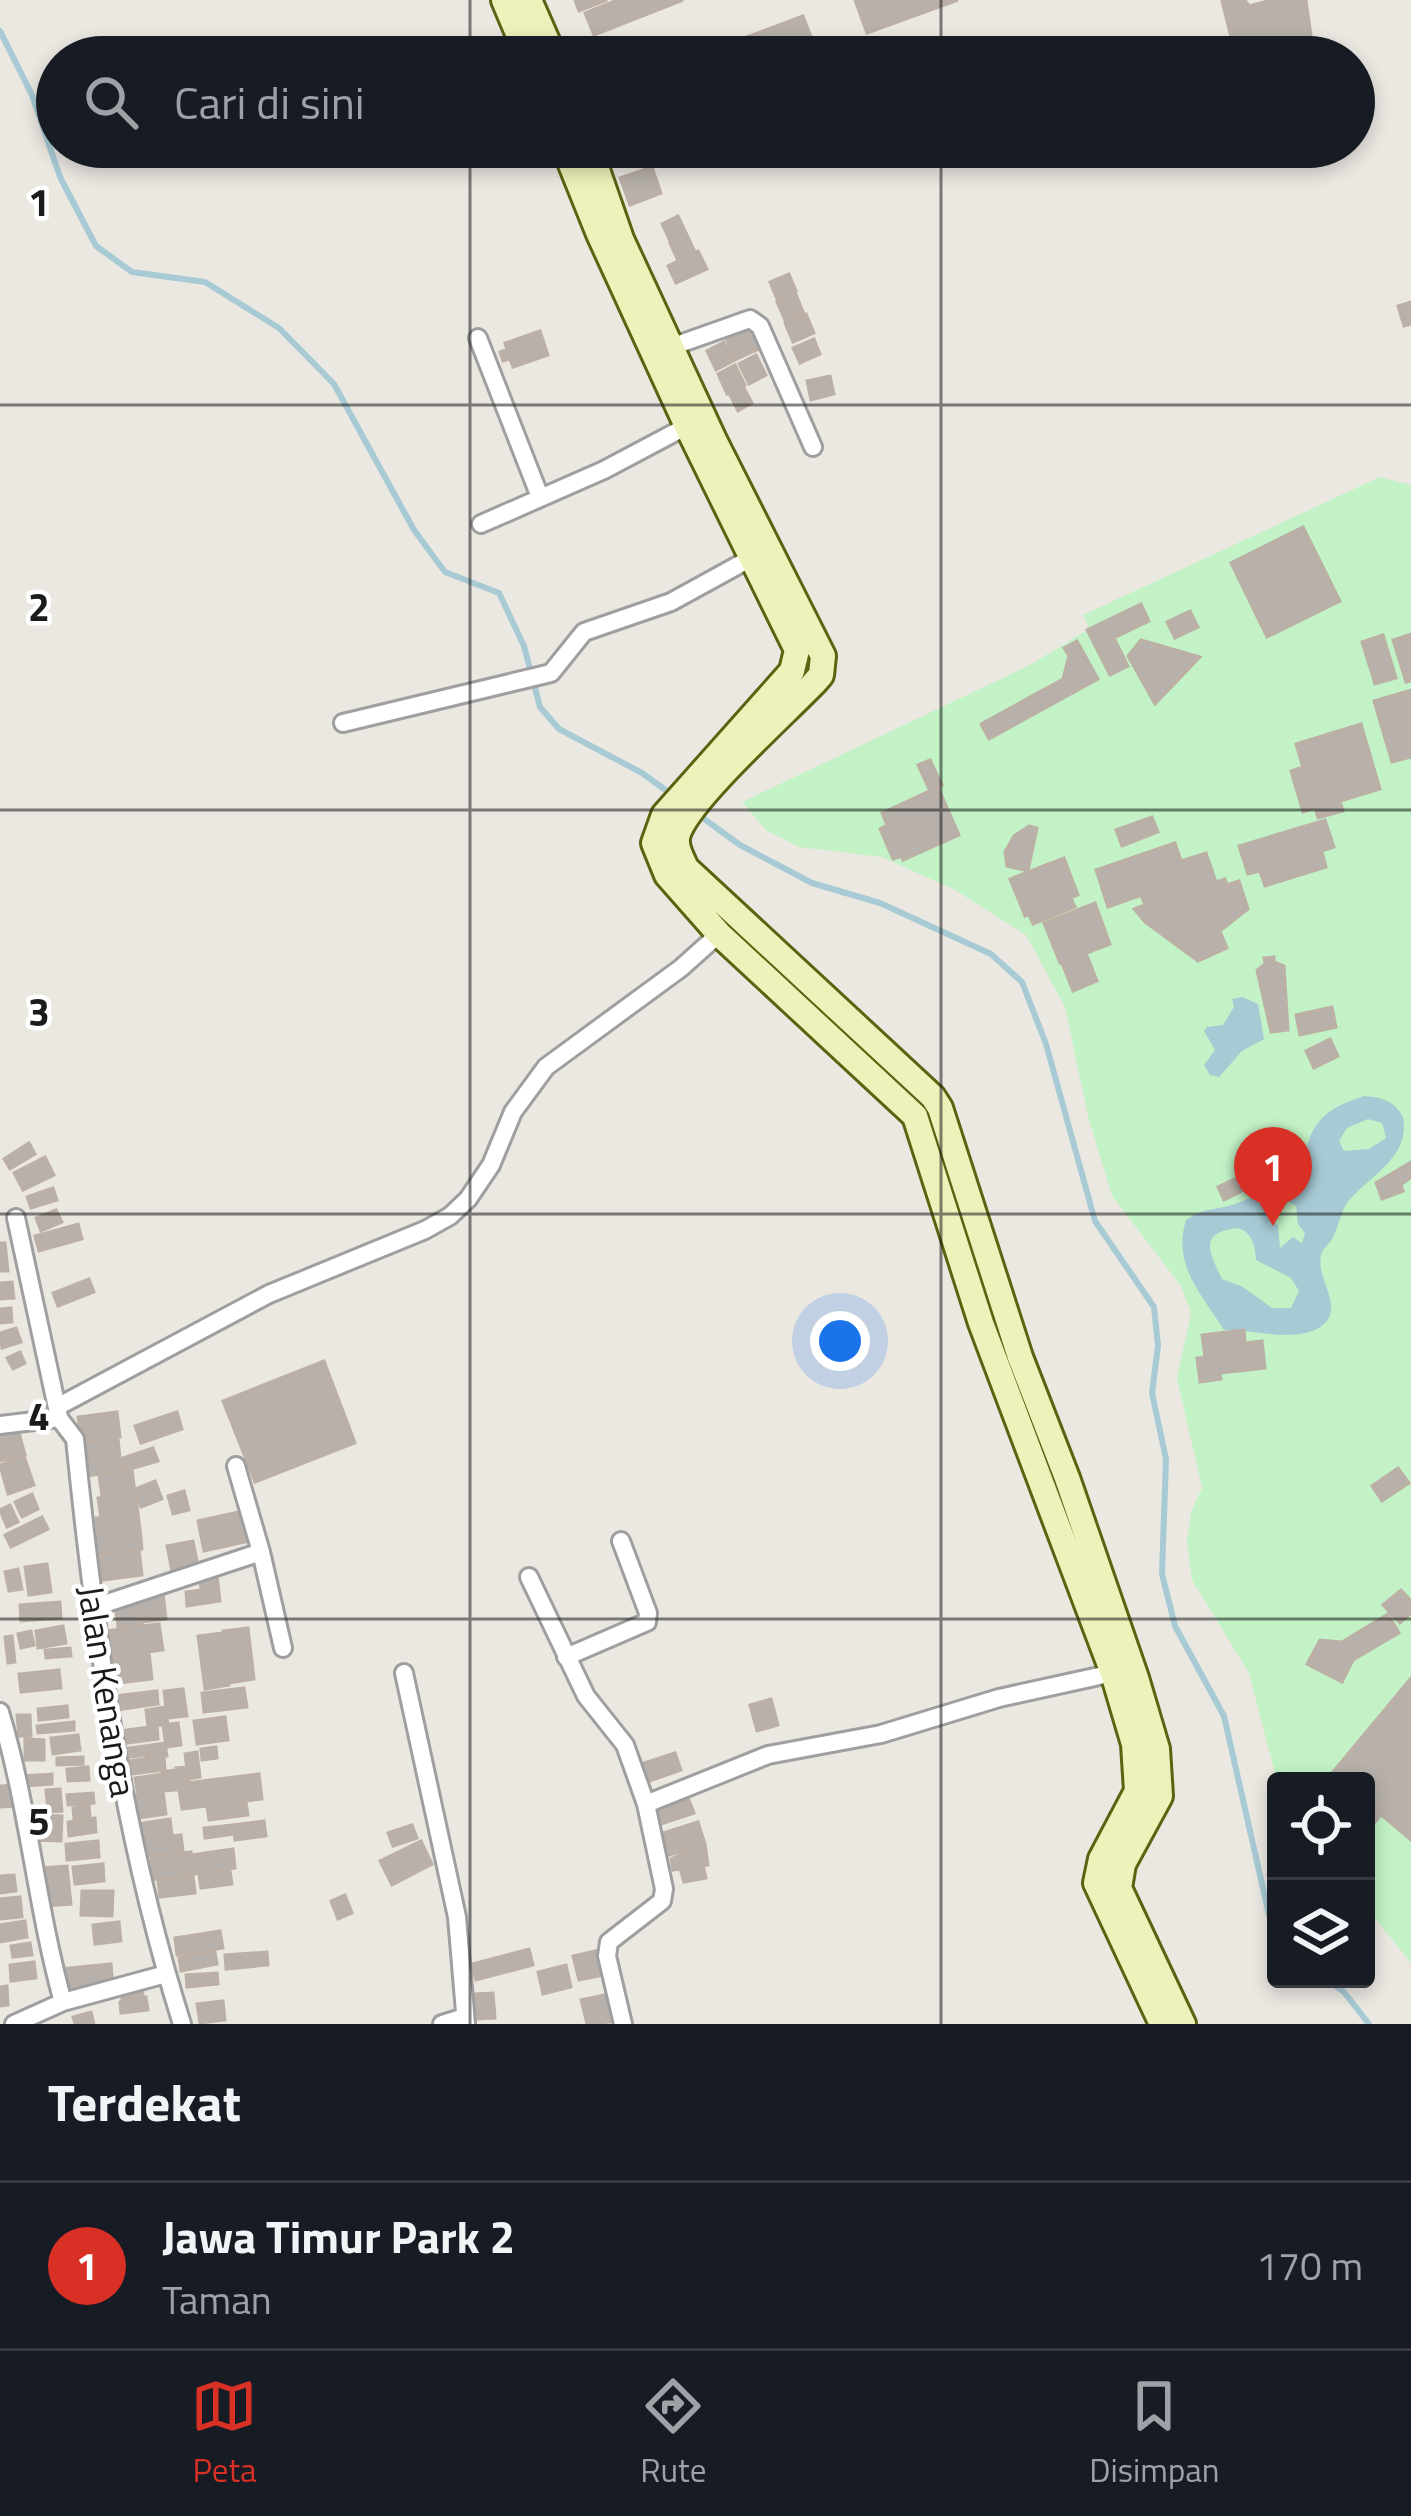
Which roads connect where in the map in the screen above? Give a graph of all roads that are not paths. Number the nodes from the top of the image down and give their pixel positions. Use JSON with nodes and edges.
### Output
{"nodes":[{"id":1,"x":504,"y":0,"type":"edge"},
{"id":2,"x":530,"y":0,"type":"edge"},
{"id":3,"x":519,"y":36,"type":"edge"},
{"id":4,"x":545,"y":36,"type":"edge"},
{"id":5,"x":574,"y":168,"type":"edge"},
{"id":6,"x":595,"y":168,"type":"edge"},
{"id":7,"x":628,"y":275,"type":"junction"},
{"id":8,"x":478,"y":338,"type":"dead end"},
{"id":9,"x":671,"y":347,"type":"junction"},
{"id":10,"x":687,"y":427,"type":"junction"},
{"id":11,"x":813,"y":447,"type":"dead end"},
{"id":12,"x":540,"y":497,"type":"junction"},
{"id":13,"x":481,"y":524,"type":"dead end"},
{"id":14,"x":753,"y":557,"type":"junction"},
{"id":15,"x":343,"y":723,"type":"dead end"},
{"id":16,"x":698,"y":789,"type":"junction"},
{"id":17,"x":671,"y":823,"type":"junction"},
{"id":18,"x":719,"y":934,"type":"junction"},
{"id":19,"x":16,"y":1218,"type":"dead end"},
{"id":20,"x":58,"y":1413,"type":"junction"},
{"id":21,"x":0,"y":1425,"type":"edge"},
{"id":22,"x":236,"y":1466,"type":"dead end"},
{"id":23,"x":1055,"y":1481,"type":"junction"},
{"id":24,"x":1069,"y":1523,"type":"junction"},
{"id":25,"x":621,"y":1541,"type":"dead end"},
{"id":26,"x":261,"y":1552,"type":"junction"},
{"id":27,"x":530,"y":1577,"type":"dead end"},
{"id":28,"x":92,"y":1608,"type":"junction"},
{"id":29,"x":283,"y":1648,"type":"dead end"},
{"id":30,"x":566,"y":1657,"type":"junction"},
{"id":31,"x":404,"y":1673,"type":"dead end"},
{"id":32,"x":1113,"y":1673,"type":"junction"},
{"id":33,"x":0,"y":1712,"type":"edge"},
{"id":34,"x":6,"y":1749,"type":"edge"},
{"id":35,"x":646,"y":1804,"type":"junction"},
{"id":36,"x":166,"y":1973,"type":"junction"},
{"id":37,"x":63,"y":2002,"type":"junction"},
{"id":38,"x":465,"y":2021,"type":"edge"},
{"id":39,"x":1176,"y":2023,"type":"edge"},
{"id":40,"x":14,"y":2024,"type":"edge"},
{"id":41,"x":182,"y":2024,"type":"edge"},
{"id":42,"x":442,"y":2024,"type":"edge"},
{"id":43,"x":623,"y":2024,"type":"edge"}],
"edges":[{"from":1,"to":3,"type":"street"},
{"from":2,"to":4,"type":"street"},
{"from":5,"to":7,"type":"street"},
{"from":6,"to":7,"type":"street"},
{"from":7,"to":9,"type":"street"},
{"from":7,"to":10,"type":"street"},
{"from":8,"to":12,"type":"street"},
{"from":9,"to":11,"type":"street"},
{"from":9,"to":16,"type":"street"},
{"from":10,"to":12,"type":"street"},
{"from":10,"to":14,"type":"street"},
{"from":12,"to":13,"type":"street"},
{"from":14,"to":15,"type":"street"},
{"from":14,"to":16,"type":"street"},
{"from":16,"to":17,"type":"street"},
{"from":17,"to":18,"type":"street"},
{"from":17,"to":23,"type":"street"},
{"from":18,"to":20,"type":"street"},
{"from":18,"to":23,"type":"street"},
{"from":19,"to":20,"type":"street","name":"Jalan Kenanga"},
{"from":20,"to":21,"type":"street"},
{"from":20,"to":28,"type":"street","name":"Jalan Kenanga"},
{"from":22,"to":26,"type":"street"},
{"from":23,"to":24,"type":"street"},
{"from":24,"to":32,"type":"street"},
{"from":24,"to":39,"type":"street"},
{"from":25,"to":30,"type":"street"},
{"from":26,"to":28,"type":"street"},
{"from":26,"to":29,"type":"street"},
{"from":27,"to":30,"type":"street"},
{"from":28,"to":36,"type":"street","name":"Jalan Kenanga"},
{"from":30,"to":35,"type":"street"},
{"from":31,"to":38,"type":"street"},
{"from":32,"to":35,"type":"street"},
{"from":32,"to":39,"type":"street"},
{"from":33,"to":34,"type":"street"},
{"from":34,"to":37,"type":"street"},
{"from":35,"to":43,"type":"street"},
{"from":36,"to":37,"type":"street"},
{"from":36,"to":41,"type":"street","name":"Jalan Kenanga"},
{"from":37,"to":40,"type":"street"},
{"from":38,"to":42,"type":"street"}]}
